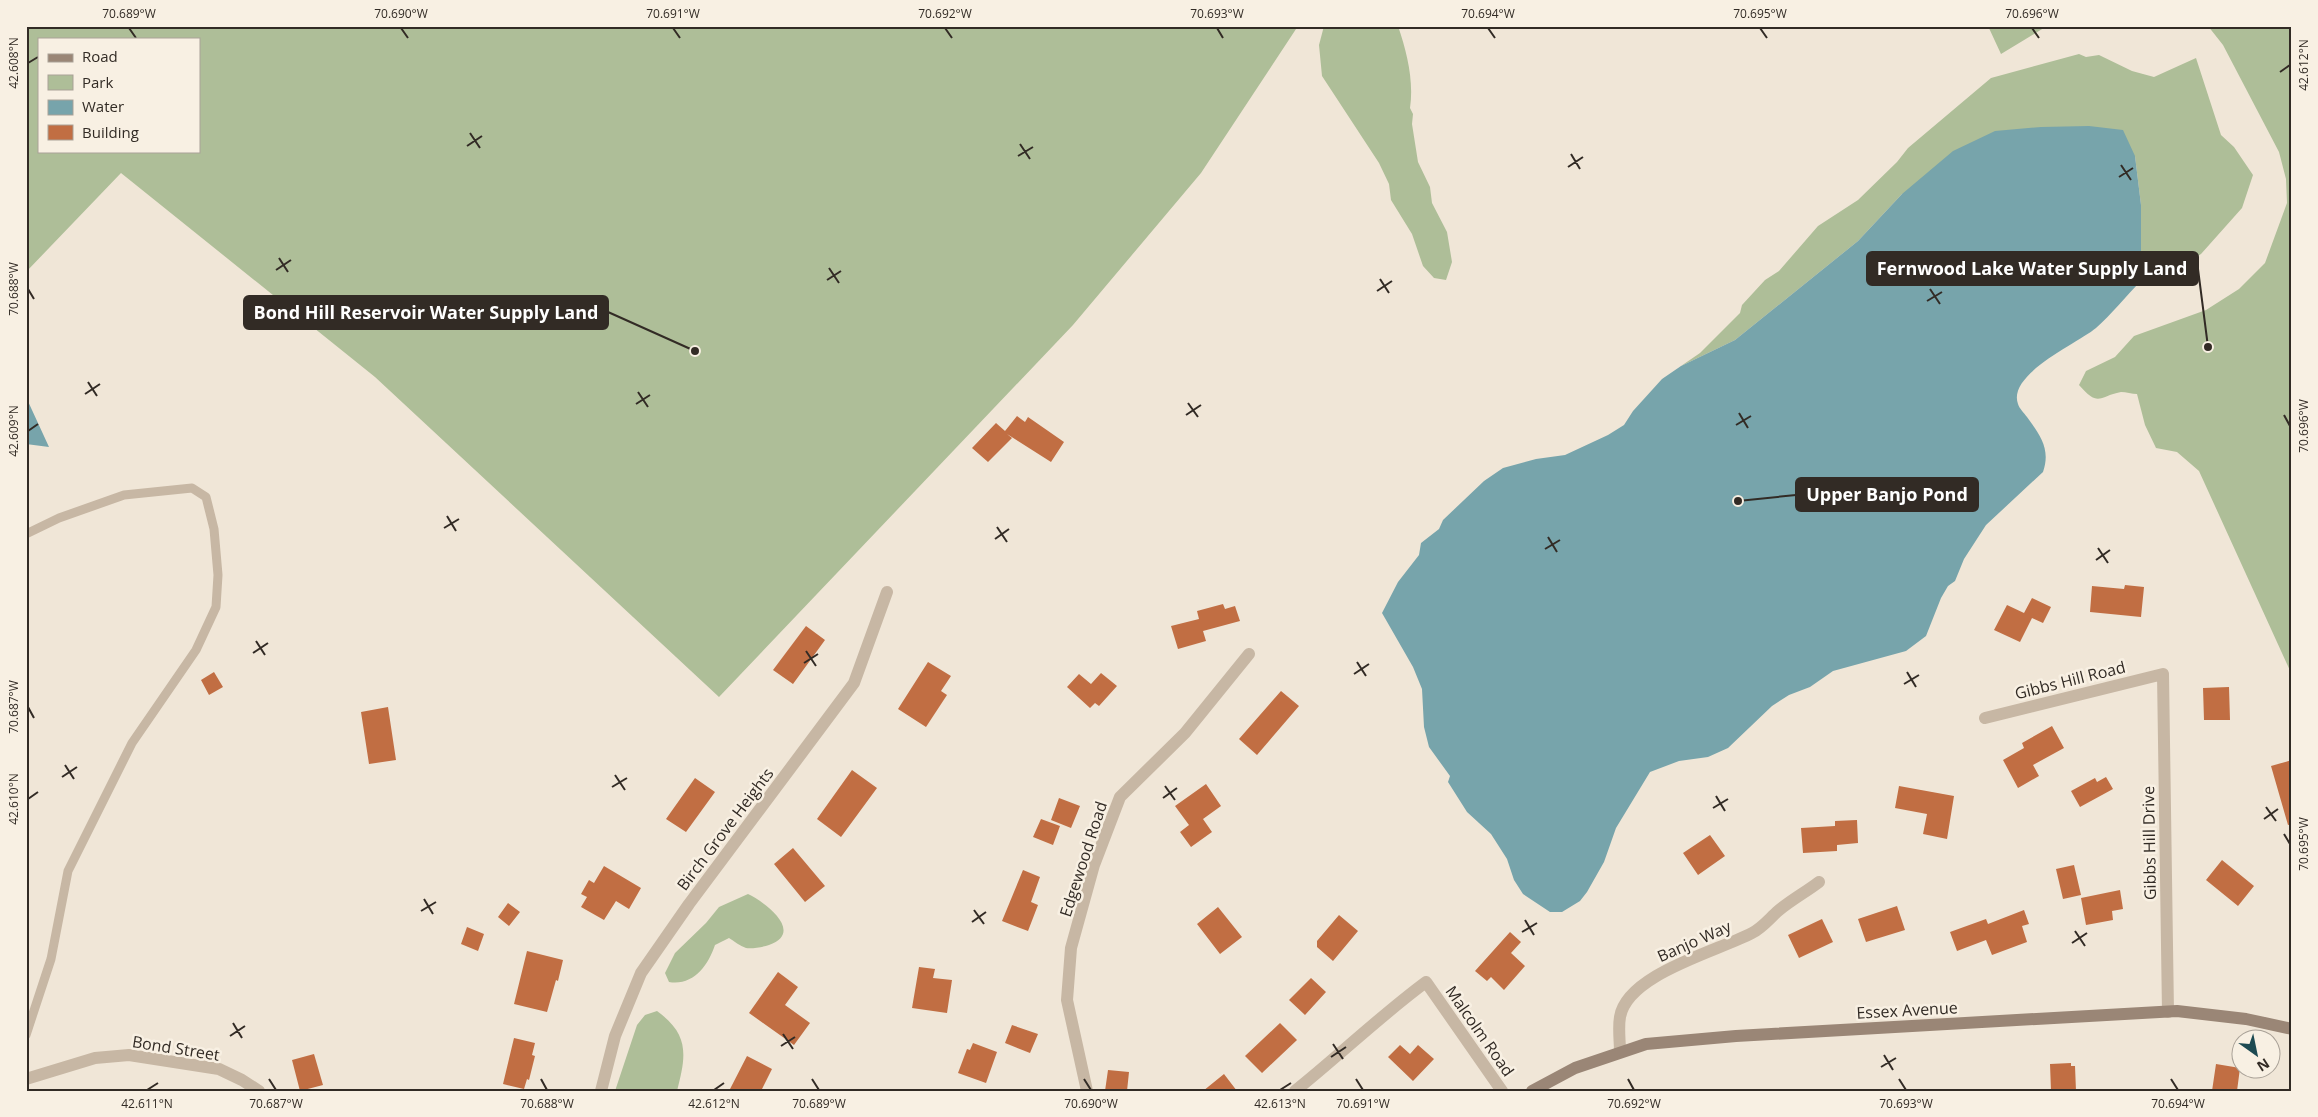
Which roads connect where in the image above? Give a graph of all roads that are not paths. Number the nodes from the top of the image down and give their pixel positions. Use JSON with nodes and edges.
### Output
{"nodes":[{"id":1,"x":26,"y":534,"type":"edge"},
{"id":2,"x":886,"y":592,"type":"dead end"},
{"id":3,"x":1249,"y":654,"type":"dead end"},
{"id":4,"x":2163,"y":674,"type":"joint"},
{"id":5,"x":1984,"y":718,"type":"dead end"},
{"id":6,"x":1819,"y":882,"type":"dead end"},
{"id":7,"x":2168,"y":1012,"type":"junction"},
{"id":8,"x":2292,"y":1029,"type":"edge"},
{"id":9,"x":26,"y":1036,"type":"edge"},
{"id":10,"x":1620,"y":1052,"type":"junction"},
{"id":11,"x":26,"y":1079,"type":"edge"},
{"id":12,"x":259,"y":1091,"type":"edge"},
{"id":13,"x":600,"y":1091,"type":"edge"},
{"id":14,"x":1087,"y":1091,"type":"edge"},
{"id":15,"x":1295,"y":1091,"type":"edge"},
{"id":16,"x":1502,"y":1091,"type":"edge"},
{"id":17,"x":1532,"y":1091,"type":"edge"}],
"edges":[{"from":1,"to":9,"type":"lane"},
{"from":2,"to":13,"type":"street","name":"Birch Grove Heights"},
{"from":3,"to":14,"type":"street","name":"Edgewood Road"},
{"from":4,"to":5,"type":"street","name":"Gibbs Hill Road"},
{"from":4,"to":7,"type":"street","name":"Gibbs Hill Drive"},
{"from":6,"to":10,"type":"street","name":"Banjo Way"},
{"from":7,"to":8,"type":"street","name":"Essex Avenue"},
{"from":7,"to":10,"type":"street","name":"Essex Avenue"},
{"from":10,"to":17,"type":"street","name":"Essex Avenue"},
{"from":11,"to":12,"type":"street","name":"Bond Street"},
{"from":15,"to":16,"type":"street","name":"Malcolm Road"}]}
